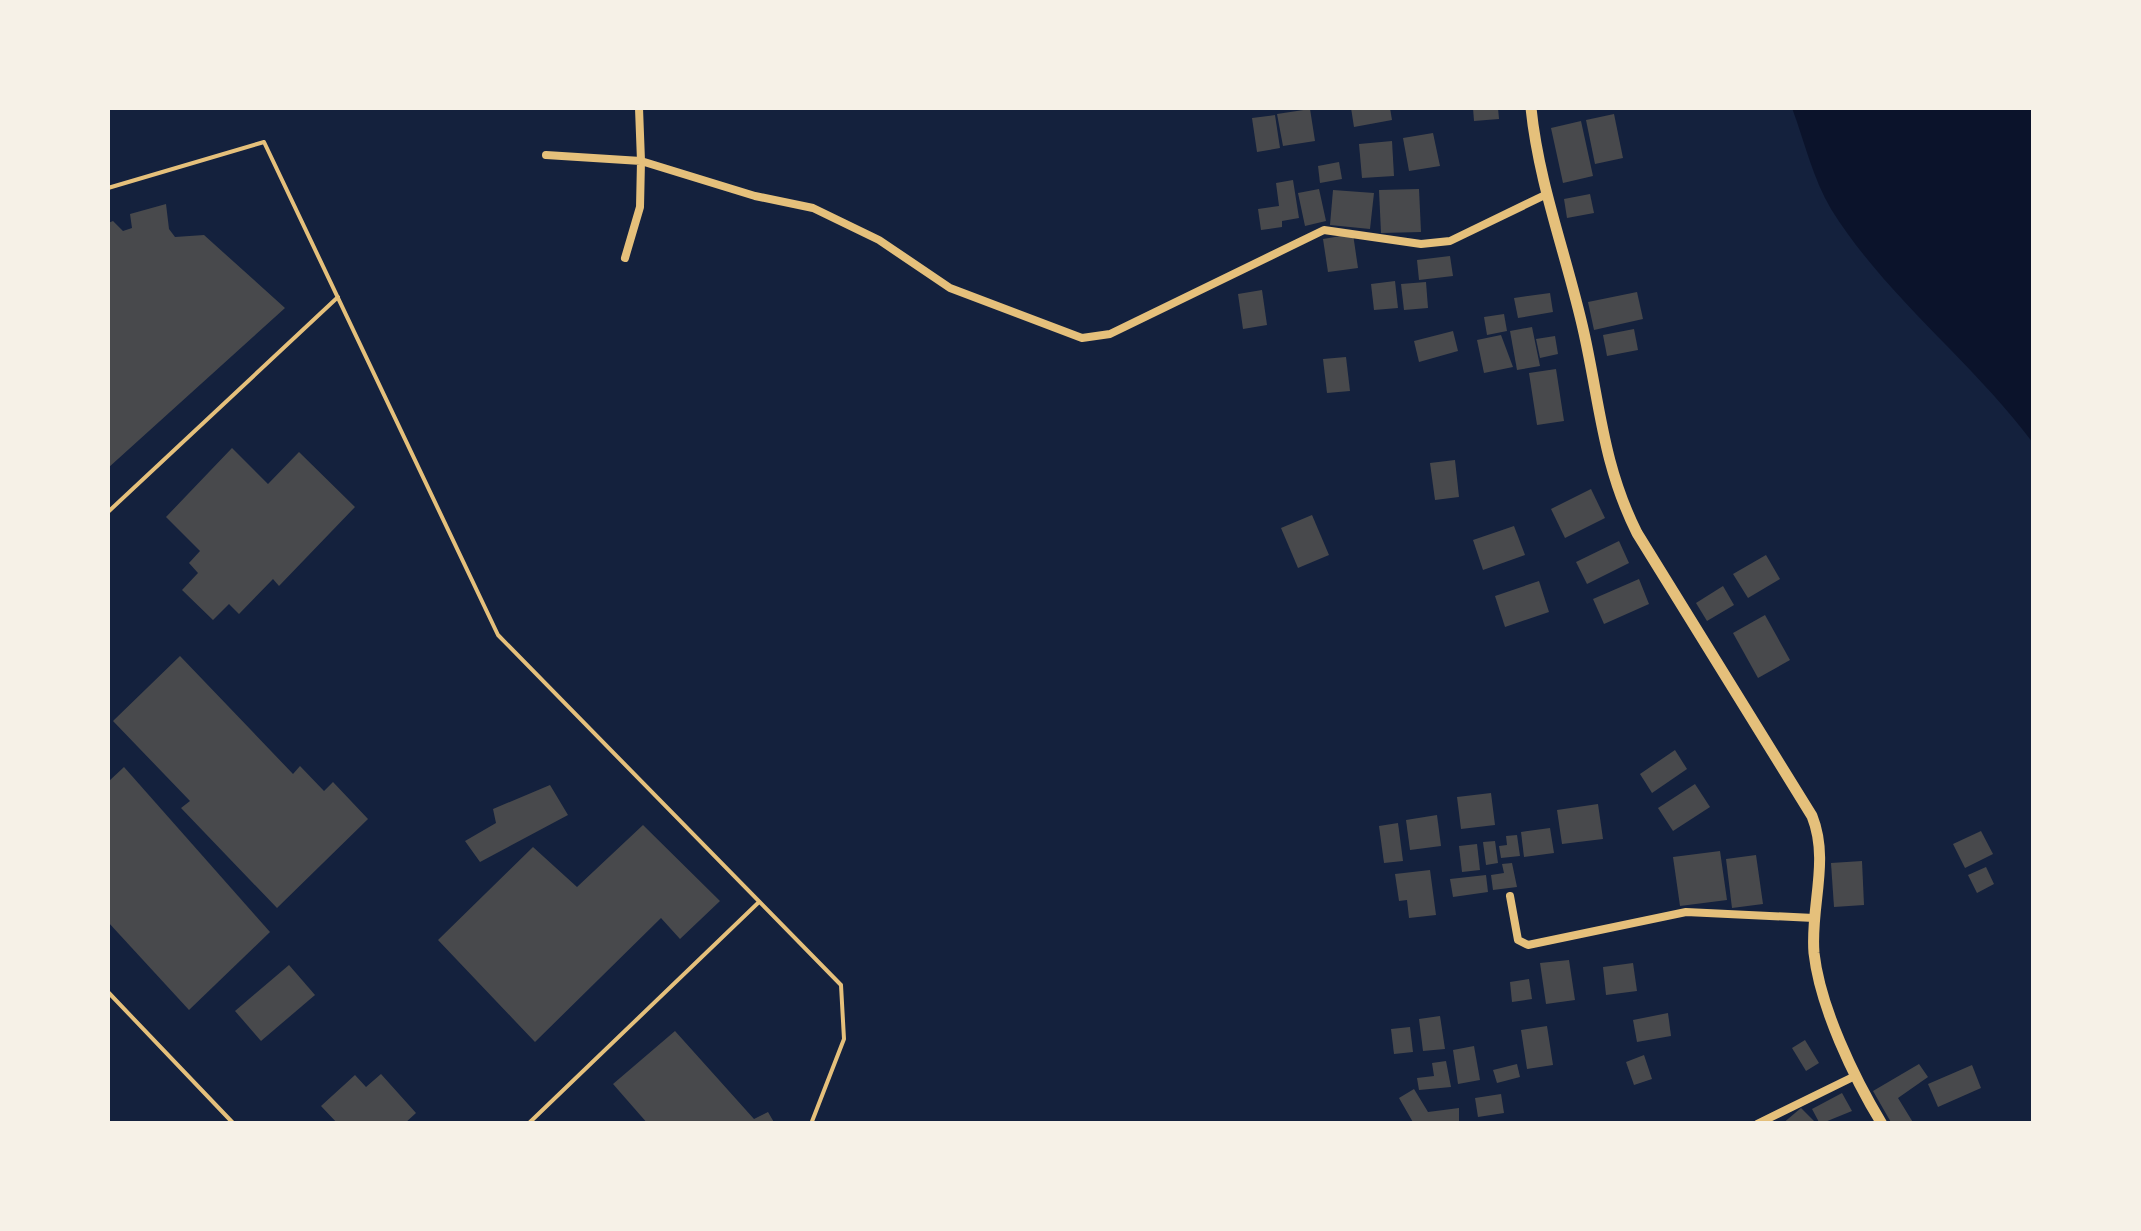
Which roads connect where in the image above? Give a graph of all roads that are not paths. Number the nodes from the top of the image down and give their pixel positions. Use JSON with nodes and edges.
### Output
{"nodes":[{"id":1,"x":639,"y":108,"type":"edge"},
{"id":2,"x":1531,"y":108,"type":"edge"},
{"id":3,"x":546,"y":155,"type":"dead end"},
{"id":4,"x":641,"y":160,"type":"junction"},
{"id":5,"x":108,"y":188,"type":"edge"},
{"id":6,"x":1545,"y":195,"type":"junction"},
{"id":7,"x":625,"y":258,"type":"dead end"},
{"id":8,"x":338,"y":296,"type":"junction"},
{"id":9,"x":108,"y":512,"type":"edge"},
{"id":10,"x":1510,"y":896,"type":"dead end"},
{"id":11,"x":760,"y":902,"type":"junction"},
{"id":12,"x":1814,"y":918,"type":"junction"},
{"id":13,"x":108,"y":992,"type":"edge"},
{"id":14,"x":1854,"y":1076,"type":"junction"},
{"id":15,"x":234,"y":1124,"type":"edge"},
{"id":16,"x":528,"y":1124,"type":"edge"},
{"id":17,"x":811,"y":1124,"type":"edge"},
{"id":18,"x":1757,"y":1124,"type":"edge"},
{"id":19,"x":1882,"y":1124,"type":"edge"}],
"edges":[{"from":1,"to":4,"type":"street"},
{"from":2,"to":6,"type":"main road"},
{"from":3,"to":4,"type":"street"},
{"from":4,"to":6,"type":"street"},
{"from":4,"to":7,"type":"street"},
{"from":5,"to":8,"type":"lane"},
{"from":6,"to":12,"type":"main road"},
{"from":8,"to":9,"type":"lane"},
{"from":8,"to":11,"type":"lane"},
{"from":10,"to":12,"type":"street"},
{"from":11,"to":16,"type":"lane"},
{"from":11,"to":17,"type":"lane"},
{"from":12,"to":14,"type":"main road"},
{"from":13,"to":15,"type":"lane"},
{"from":14,"to":18,"type":"street"},
{"from":14,"to":19,"type":"main road"}]}
